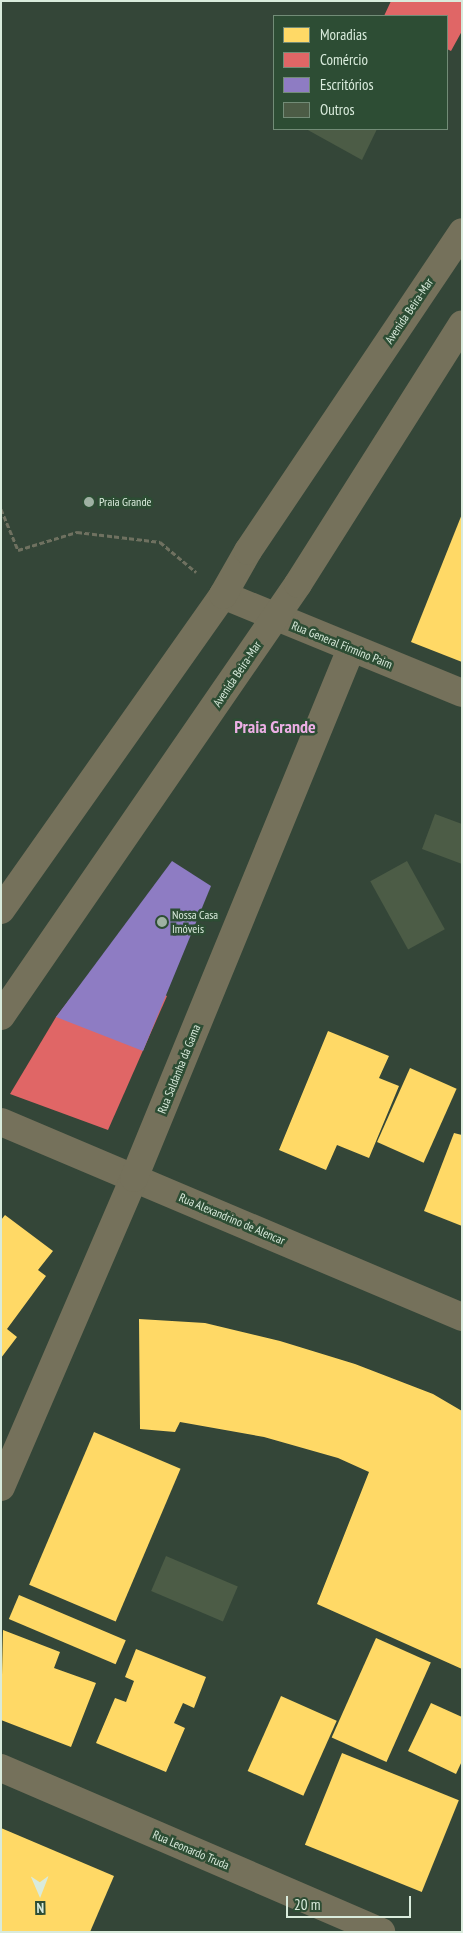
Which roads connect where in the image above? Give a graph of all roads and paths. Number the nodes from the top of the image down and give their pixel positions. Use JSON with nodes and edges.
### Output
{"nodes":[{"id":1,"x":462,"y":232,"type":"edge"},
{"id":2,"x":462,"y":325,"type":"edge"},
{"id":3,"x":1,"y":509,"type":"edge"},
{"id":4,"x":223,"y":595,"type":"junction"},
{"id":5,"x":275,"y":618,"type":"junction"},
{"id":6,"x":351,"y":650,"type":"junction"},
{"id":7,"x":462,"y":693,"type":"edge"},
{"id":8,"x":1,"y":910,"type":"edge"},
{"id":9,"x":1,"y":1016,"type":"edge"},
{"id":10,"x":1,"y":1122,"type":"edge"},
{"id":11,"x":134,"y":1178,"type":"junction"},
{"id":12,"x":462,"y":1317,"type":"edge"},
{"id":13,"x":1,"y":1487,"type":"edge"},
{"id":14,"x":1,"y":1768,"type":"edge"},
{"id":15,"x":380,"y":1932,"type":"edge"}],
"edges":[{"from":1,"to":4,"type":"street","name":"Avenida Beira-Mar"},
{"from":2,"to":5,"type":"street","name":"Avenida Beira-Mar"},
{"from":3,"to":4,"type":"path"},
{"from":4,"to":5,"type":"street","name":"Rua General Firmino Paim"},
{"from":4,"to":8,"type":"street","name":"Avenida Beira-Mar"},
{"from":5,"to":6,"type":"street","name":"Rua General Firmino Paim"},
{"from":5,"to":9,"type":"street","name":"Avenida Beira-Mar"},
{"from":6,"to":7,"type":"street","name":"Rua General Firmino Paim"},
{"from":6,"to":11,"type":"street","name":"Rua Saldanha da Gama"},
{"from":10,"to":11,"type":"street","name":"Rua Alexandrino de Alencar"},
{"from":11,"to":12,"type":"street","name":"Rua Alexandrino de Alencar"},
{"from":11,"to":13,"type":"street","name":"Rua Saldanha da Gama"},
{"from":14,"to":15,"type":"street","name":"Rua Leonardo Truda"}]}
